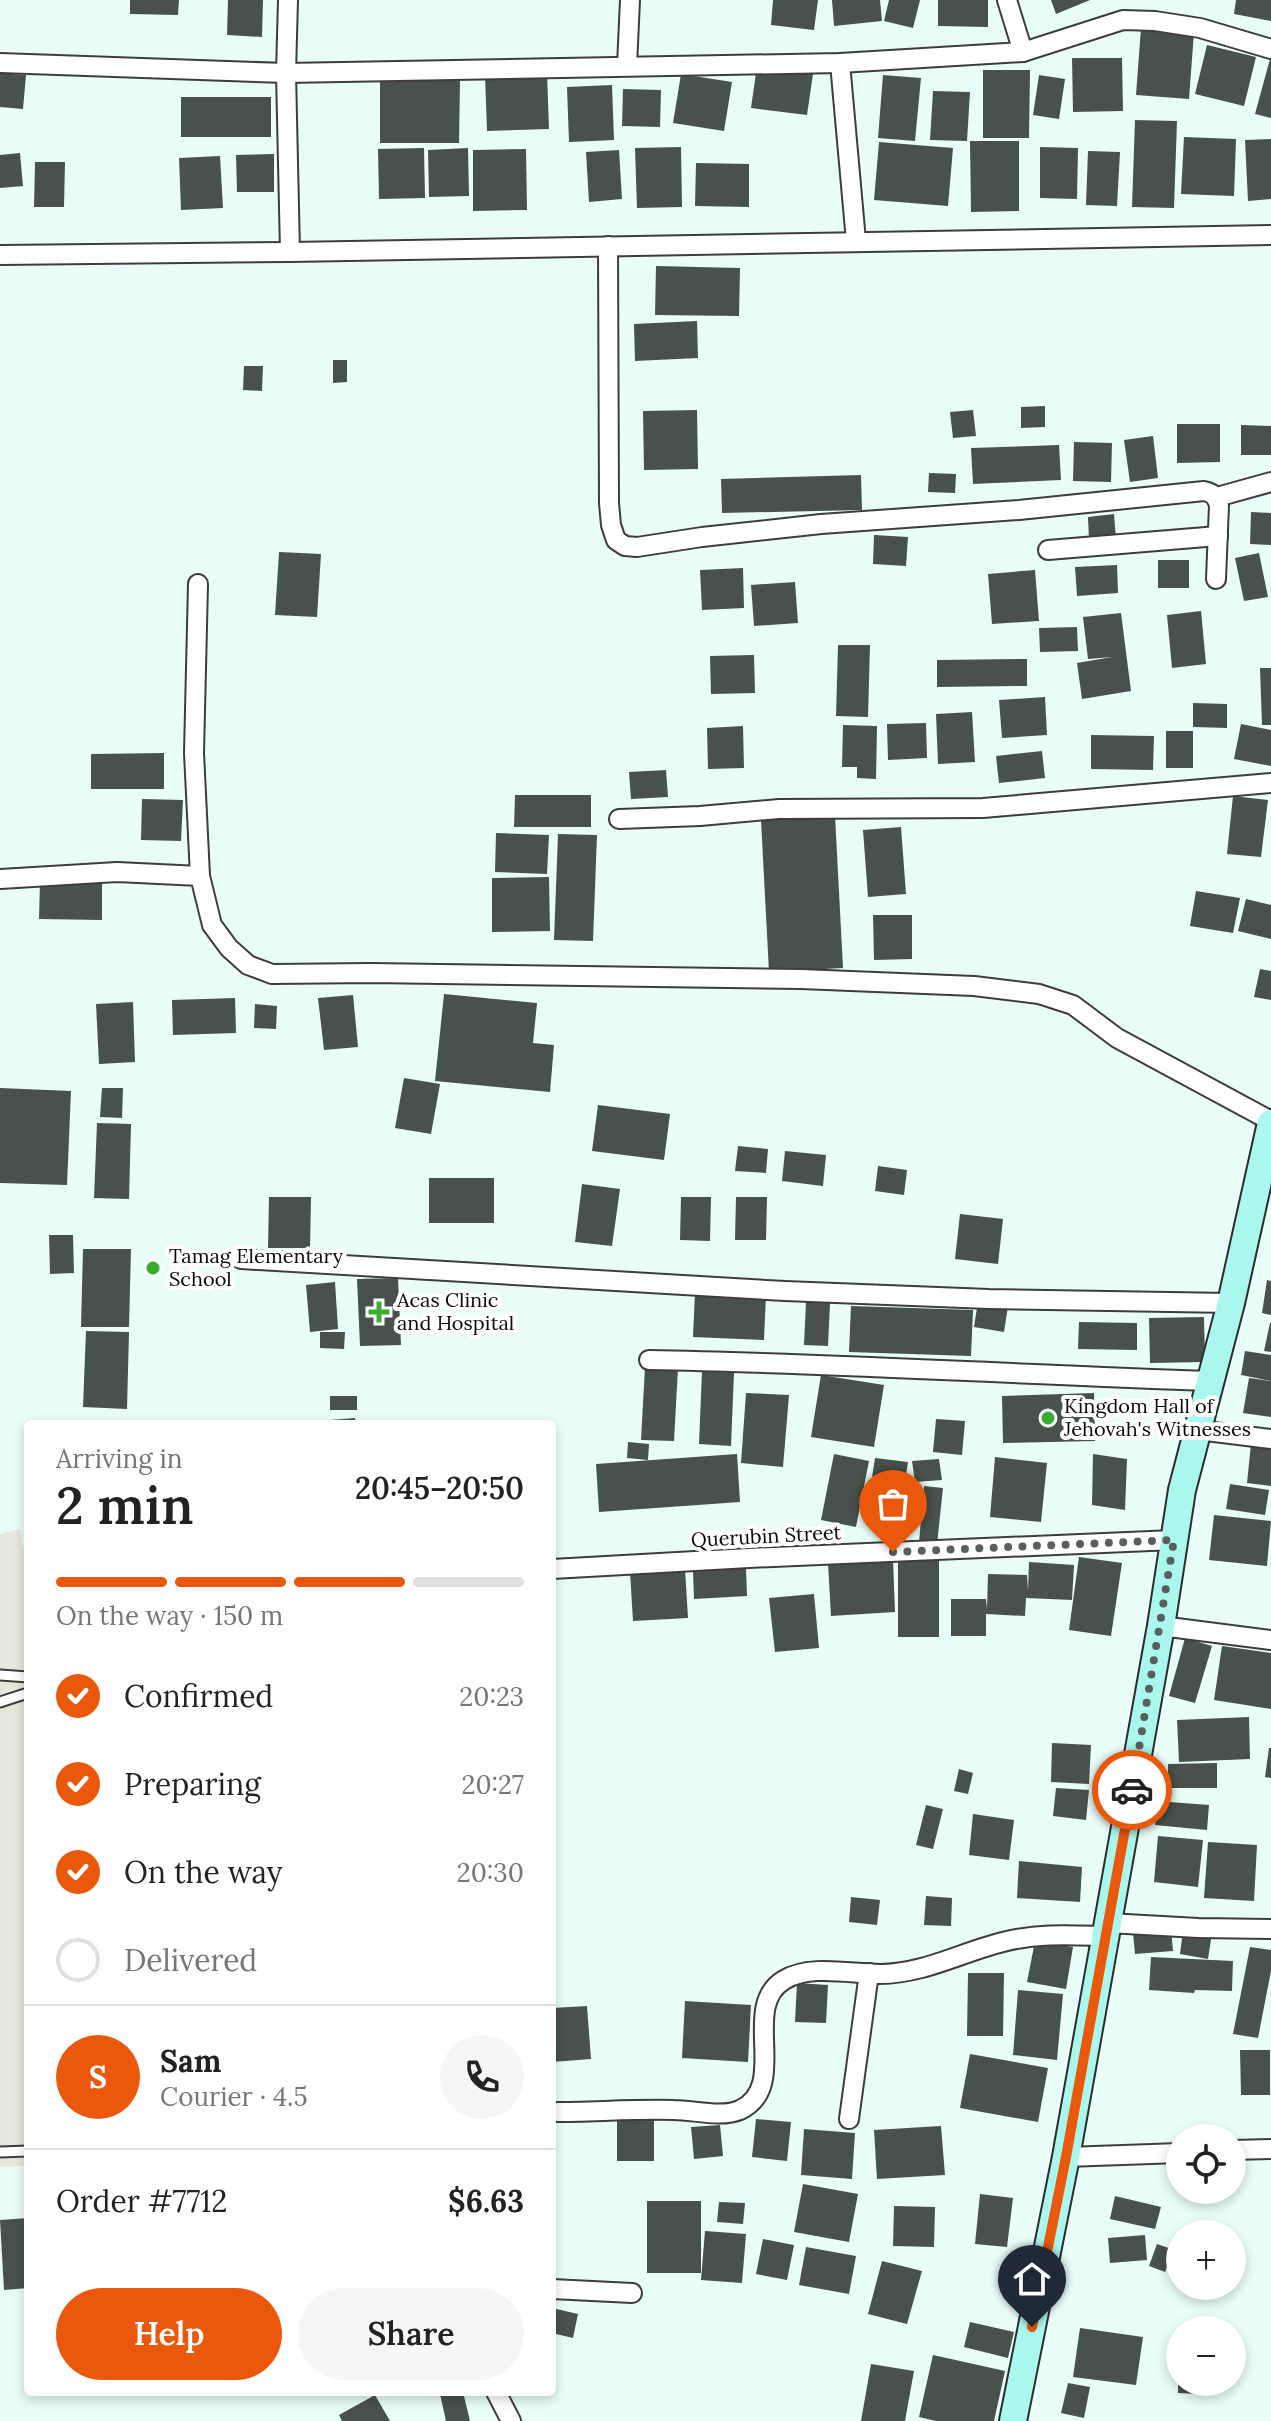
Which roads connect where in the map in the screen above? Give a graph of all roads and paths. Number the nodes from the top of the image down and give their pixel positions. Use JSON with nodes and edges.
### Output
{"nodes":[{"id":1,"x":288,"y":0,"type":"edge"},
{"id":2,"x":630,"y":0,"type":"edge"},
{"id":3,"x":1007,"y":0,"type":"edge"},
{"id":4,"x":1271,"y":49,"type":"edge"},
{"id":5,"x":1023,"y":52,"type":"junction"},
{"id":6,"x":0,"y":63,"type":"edge"},
{"id":7,"x":840,"y":63,"type":"junction"},
{"id":8,"x":627,"y":66,"type":"junction"},
{"id":9,"x":286,"y":73,"type":"junction"},
{"id":10,"x":1271,"y":235,"type":"edge"},
{"id":11,"x":856,"y":241,"type":"junction"},
{"id":12,"x":608,"y":246,"type":"junction"},
{"id":13,"x":290,"y":252,"type":"junction"},
{"id":14,"x":0,"y":255,"type":"edge"},
{"id":15,"x":1271,"y":482,"type":"edge"},
{"id":16,"x":1217,"y":497,"type":"junction"},
{"id":17,"x":1218,"y":536,"type":"junction"},
{"id":18,"x":1048,"y":550,"type":"dead end"},
{"id":19,"x":1216,"y":579,"type":"dead end"},
{"id":20,"x":198,"y":584,"type":"dead end"},
{"id":21,"x":1271,"y":783,"type":"edge"},
{"id":22,"x":619,"y":819,"type":"dead end"},
{"id":23,"x":200,"y":876,"type":"junction"},
{"id":24,"x":0,"y":879,"type":"edge"},
{"id":25,"x":1271,"y":1122,"type":"edge"},
{"id":26,"x":241,"y":1259,"type":"dead end"},
{"id":27,"x":1231,"y":1303,"type":"junction"},
{"id":28,"x":649,"y":1360,"type":"dead end"},
{"id":29,"x":1212,"y":1381,"type":"junction"},
{"id":30,"x":1198,"y":1430,"type":"junction"},
{"id":31,"x":1271,"y":1439,"type":"edge"},
{"id":32,"x":1174,"y":1540,"type":"junction"},
{"id":33,"x":556,"y":1569,"type":"edge"},
{"id":34,"x":1161,"y":1626,"type":"junction"},
{"id":35,"x":1271,"y":1640,"type":"edge"},
{"id":36,"x":0,"y":1675,"type":"edge"},
{"id":37,"x":24,"y":1677,"type":"edge"},
{"id":38,"x":24,"y":1694,"type":"edge"},
{"id":39,"x":0,"y":1702,"type":"edge"},
{"id":40,"x":1271,"y":1929,"type":"edge"},
{"id":41,"x":1107,"y":1930,"type":"junction"},
{"id":42,"x":869,"y":1973,"type":"junction"},
{"id":43,"x":556,"y":2112,"type":"edge"},
{"id":44,"x":849,"y":2119,"type":"dead end"},
{"id":45,"x":1271,"y":2149,"type":"edge"},
{"id":46,"x":1246,"y":2150,"type":"edge"},
{"id":47,"x":24,"y":2151,"type":"edge"},
{"id":48,"x":0,"y":2152,"type":"edge"},
{"id":49,"x":1166,"y":2153,"type":"edge"},
{"id":50,"x":1066,"y":2157,"type":"junction"},
{"id":51,"x":556,"y":2289,"type":"edge"},
{"id":52,"x":632,"y":2293,"type":"dead end"},
{"id":53,"x":498,"y":2396,"type":"edge"},
{"id":54,"x":511,"y":2421,"type":"edge"},
{"id":55,"x":1013,"y":2421,"type":"edge"}],
"edges":[{"from":1,"to":9,"type":"street"},
{"from":2,"to":8,"type":"street"},
{"from":3,"to":5,"type":"street"},
{"from":4,"to":5,"type":"street"},
{"from":5,"to":7,"type":"street"},
{"from":6,"to":9,"type":"street"},
{"from":7,"to":8,"type":"street"},
{"from":7,"to":11,"type":"street"},
{"from":8,"to":9,"type":"street"},
{"from":9,"to":13,"type":"street"},
{"from":10,"to":11,"type":"street"},
{"from":11,"to":12,"type":"street"},
{"from":12,"to":13,"type":"street"},
{"from":12,"to":16,"type":"street"},
{"from":13,"to":14,"type":"street"},
{"from":15,"to":16,"type":"street"},
{"from":16,"to":17,"type":"street"},
{"from":17,"to":18,"type":"street"},
{"from":17,"to":19,"type":"street"},
{"from":20,"to":23,"type":"street"},
{"from":21,"to":22,"type":"street"},
{"from":23,"to":24,"type":"street"},
{"from":23,"to":25,"type":"street"},
{"from":25,"to":27,"type":"main road"},
{"from":26,"to":27,"type":"street"},
{"from":27,"to":29,"type":"main road"},
{"from":28,"to":29,"type":"street"},
{"from":29,"to":30,"type":"main road"},
{"from":30,"to":31,"type":"street"},
{"from":30,"to":32,"type":"main road"},
{"from":32,"to":33,"type":"street","name":"Querubin Street"},
{"from":32,"to":34,"type":"main road"},
{"from":34,"to":35,"type":"street"},
{"from":34,"to":41,"type":"main road"},
{"from":36,"to":37,"type":"lane"},
{"from":38,"to":39,"type":"lane"},
{"from":40,"to":41,"type":"street"},
{"from":41,"to":42,"type":"street"},
{"from":41,"to":50,"type":"main road"},
{"from":42,"to":43,"type":"street"},
{"from":42,"to":44,"type":"street"},
{"from":45,"to":46,"type":"street"},
{"from":47,"to":48,"type":"lane"},
{"from":49,"to":50,"type":"street"},
{"from":50,"to":55,"type":"main road"},
{"from":51,"to":52,"type":"street"},
{"from":53,"to":54,"type":"street"}]}
